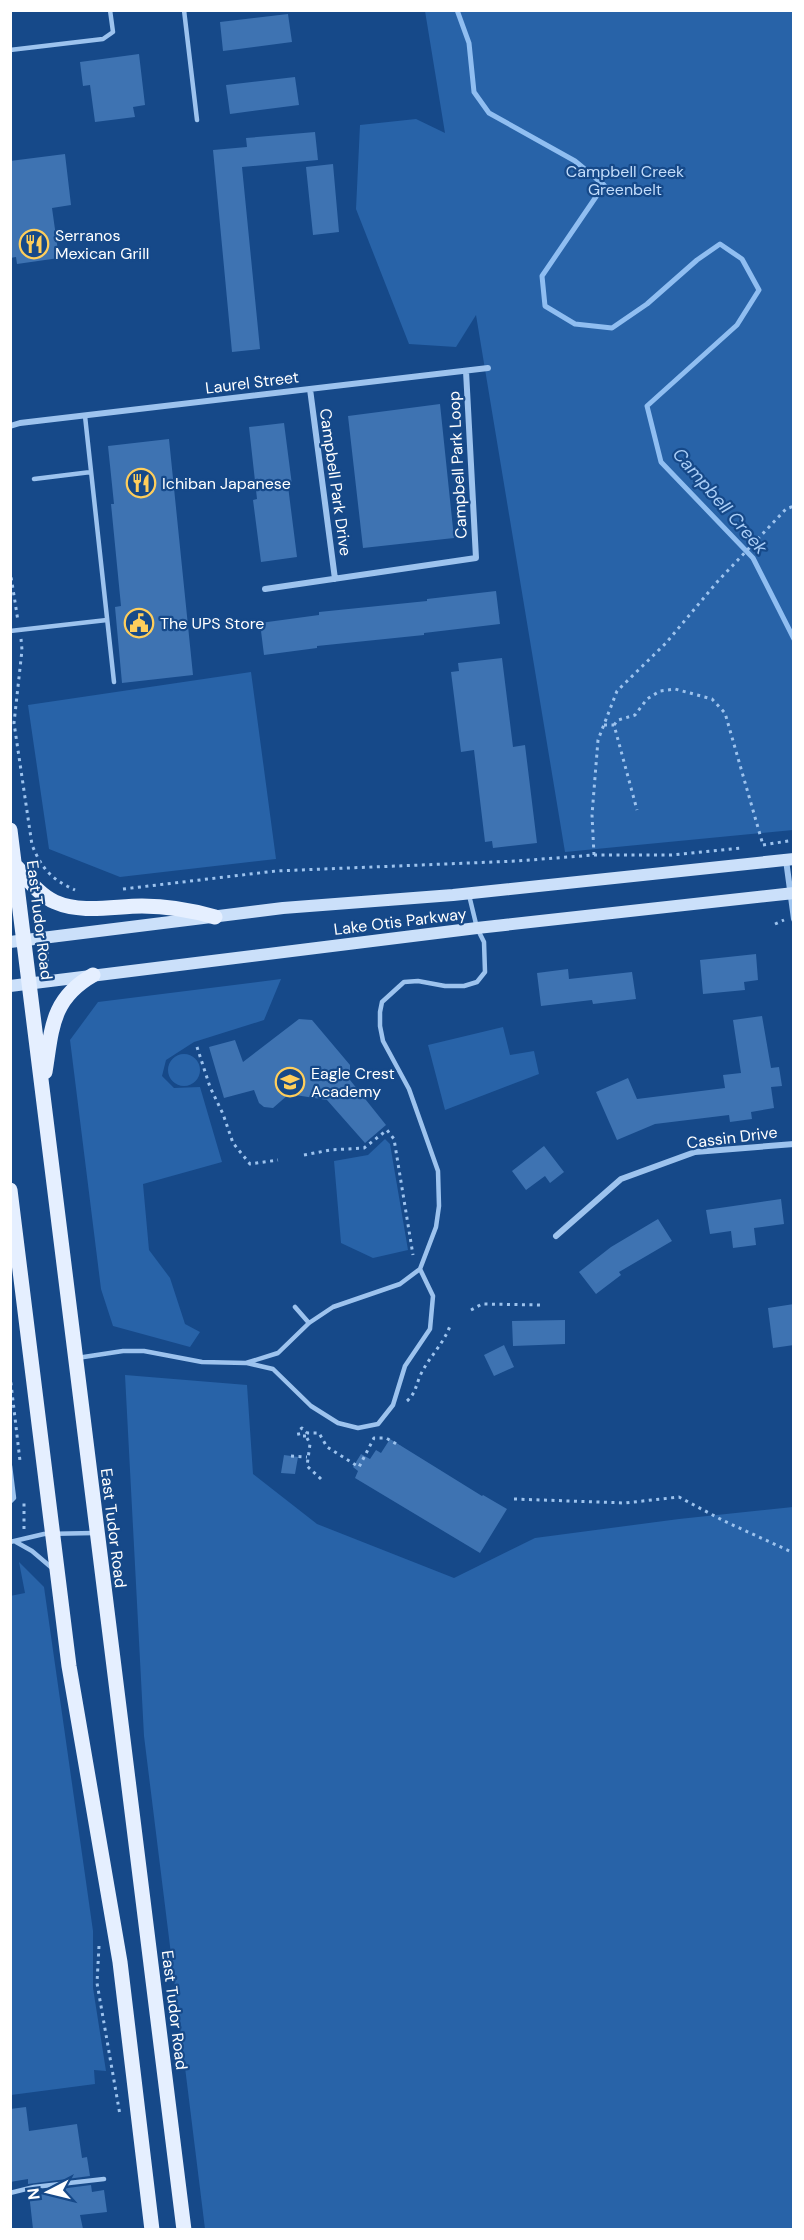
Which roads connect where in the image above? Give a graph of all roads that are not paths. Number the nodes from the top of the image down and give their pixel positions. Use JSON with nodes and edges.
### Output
{"nodes":[{"id":1,"x":110,"y":10,"type":"edge"},
{"id":2,"x":184,"y":10,"type":"edge"},
{"id":3,"x":10,"y":50,"type":"edge"},
{"id":4,"x":197,"y":120,"type":"dead end"},
{"id":5,"x":489,"y":368,"type":"dead end"},
{"id":6,"x":466,"y":371,"type":"junction"},
{"id":7,"x":310,"y":389,"type":"junction"},
{"id":8,"x":85,"y":416,"type":"junction"},
{"id":9,"x":10,"y":421,"type":"edge"},
{"id":10,"x":20,"y":423,"type":"junction"},
{"id":11,"x":10,"y":426,"type":"edge"},
{"id":12,"x":91,"y":472,"type":"junction"},
{"id":13,"x":34,"y":478,"type":"dead end"},
{"id":14,"x":335,"y":579,"type":"junction"},
{"id":15,"x":265,"y":589,"type":"dead end"},
{"id":16,"x":107,"y":620,"type":"junction"},
{"id":17,"x":10,"y":631,"type":"edge"},
{"id":18,"x":114,"y":682,"type":"dead end"},
{"id":19,"x":10,"y":830,"type":"edge"},
{"id":20,"x":790,"y":859,"type":"edge"},
{"id":21,"x":15,"y":865,"type":"junction"},
{"id":22,"x":468,"y":893,"type":"junction"},
{"id":23,"x":792,"y":893,"type":"edge"},
{"id":24,"x":215,"y":916,"type":"junction"},
{"id":25,"x":794,"y":919,"type":"edge"},
{"id":26,"x":477,"y":927,"type":"junction"},
{"id":27,"x":17,"y":941,"type":"edge"},
{"id":28,"x":93,"y":975,"type":"junction"},
{"id":29,"x":29,"y":983,"type":"junction"},
{"id":30,"x":10,"y":986,"type":"edge"},
{"id":31,"x":41,"y":1090,"type":"junction"},
{"id":32,"x":794,"y":1144,"type":"edge"},
{"id":33,"x":10,"y":1190,"type":"edge"},
{"id":34,"x":556,"y":1236,"type":"dead end"},
{"id":35,"x":418,"y":1270,"type":"junction"},
{"id":36,"x":294,"y":1307,"type":"dead end"},
{"id":37,"x":309,"y":1323,"type":"junction"},
{"id":38,"x":75,"y":1358,"type":"junction"},
{"id":39,"x":246,"y":1363,"type":"junction"},
{"id":40,"x":10,"y":1466,"type":"edge"},
{"id":41,"x":10,"y":1502,"type":"edge"},
{"id":42,"x":96,"y":1533,"type":"junction"},
{"id":43,"x":53,"y":1534,"type":"junction"},
{"id":44,"x":13,"y":1542,"type":"edge"},
{"id":45,"x":57,"y":1573,"type":"junction"},
{"id":46,"x":104,"y":2178,"type":"dead end"},
{"id":47,"x":10,"y":2193,"type":"edge"},
{"id":48,"x":152,"y":2229,"type":"edge"},
{"id":49,"x":184,"y":2229,"type":"edge"}],
"edges":[{"from":1,"to":3,"type":"lane"},
{"from":2,"to":4,"type":"lane"},
{"from":5,"to":6,"type":"street","name":"Laurel Street"},
{"from":6,"to":7,"type":"street","name":"Laurel Street"},
{"from":6,"to":14,"type":"street","name":"Campbell Park Loop"},
{"from":7,"to":8,"type":"street","name":"Laurel Street"},
{"from":7,"to":14,"type":"street","name":"Campbell Park Drive"},
{"from":8,"to":10,"type":"street","name":"Laurel Street"},
{"from":8,"to":12,"type":"lane"},
{"from":9,"to":10,"type":"street","name":"Laurel Street"},
{"from":10,"to":11,"type":"street","name":"Laurel Street"},
{"from":12,"to":13,"type":"lane"},
{"from":12,"to":16,"type":"lane"},
{"from":14,"to":15,"type":"street"},
{"from":16,"to":17,"type":"lane"},
{"from":16,"to":18,"type":"lane"},
{"from":19,"to":21,"type":"main road","name":"East Tudor Road"},
{"from":20,"to":22,"type":"main road","name":"Lake Otis Parkway"},
{"from":20,"to":23,"type":"street"},
{"from":21,"to":24,"type":"main road"},
{"from":21,"to":27,"type":"main road","name":"East Tudor Road"},
{"from":22,"to":24,"type":"main road","name":"Lake Otis Parkway"},
{"from":22,"to":26,"type":"lane"},
{"from":23,"to":25,"type":"street"},
{"from":23,"to":26,"type":"main road","name":"Lake Otis Parkway"},
{"from":24,"to":27,"type":"main road","name":"Lake Otis Parkway"},
{"from":26,"to":28,"type":"main road","name":"Lake Otis Parkway"},
{"from":26,"to":35,"type":"lane"},
{"from":27,"to":29,"type":"main road","name":"East Tudor Road"},
{"from":28,"to":29,"type":"main road","name":"Lake Otis Parkway"},
{"from":28,"to":31,"type":"main road"},
{"from":29,"to":30,"type":"main road","name":"Lake Otis Parkway"},
{"from":29,"to":31,"type":"main road","name":"East Tudor Road"},
{"from":31,"to":38,"type":"main road","name":"East Tudor Road"},
{"from":32,"to":34,"type":"street","name":"Cassin Drive"},
{"from":33,"to":43,"type":"main road"},
{"from":35,"to":37,"type":"lane"},
{"from":35,"to":39,"type":"lane"},
{"from":36,"to":37,"type":"lane"},
{"from":37,"to":39,"type":"lane"},
{"from":38,"to":39,"type":"lane"},
{"from":38,"to":42,"type":"main road","name":"East Tudor Road"},
{"from":40,"to":41,"type":"lane"},
{"from":42,"to":43,"type":"lane"},
{"from":42,"to":49,"type":"main road","name":"East Tudor Road"},
{"from":43,"to":44,"type":"lane"},
{"from":43,"to":45,"type":"main road"},
{"from":44,"to":45,"type":"lane"},
{"from":45,"to":48,"type":"main road"},
{"from":46,"to":47,"type":"lane"}]}
